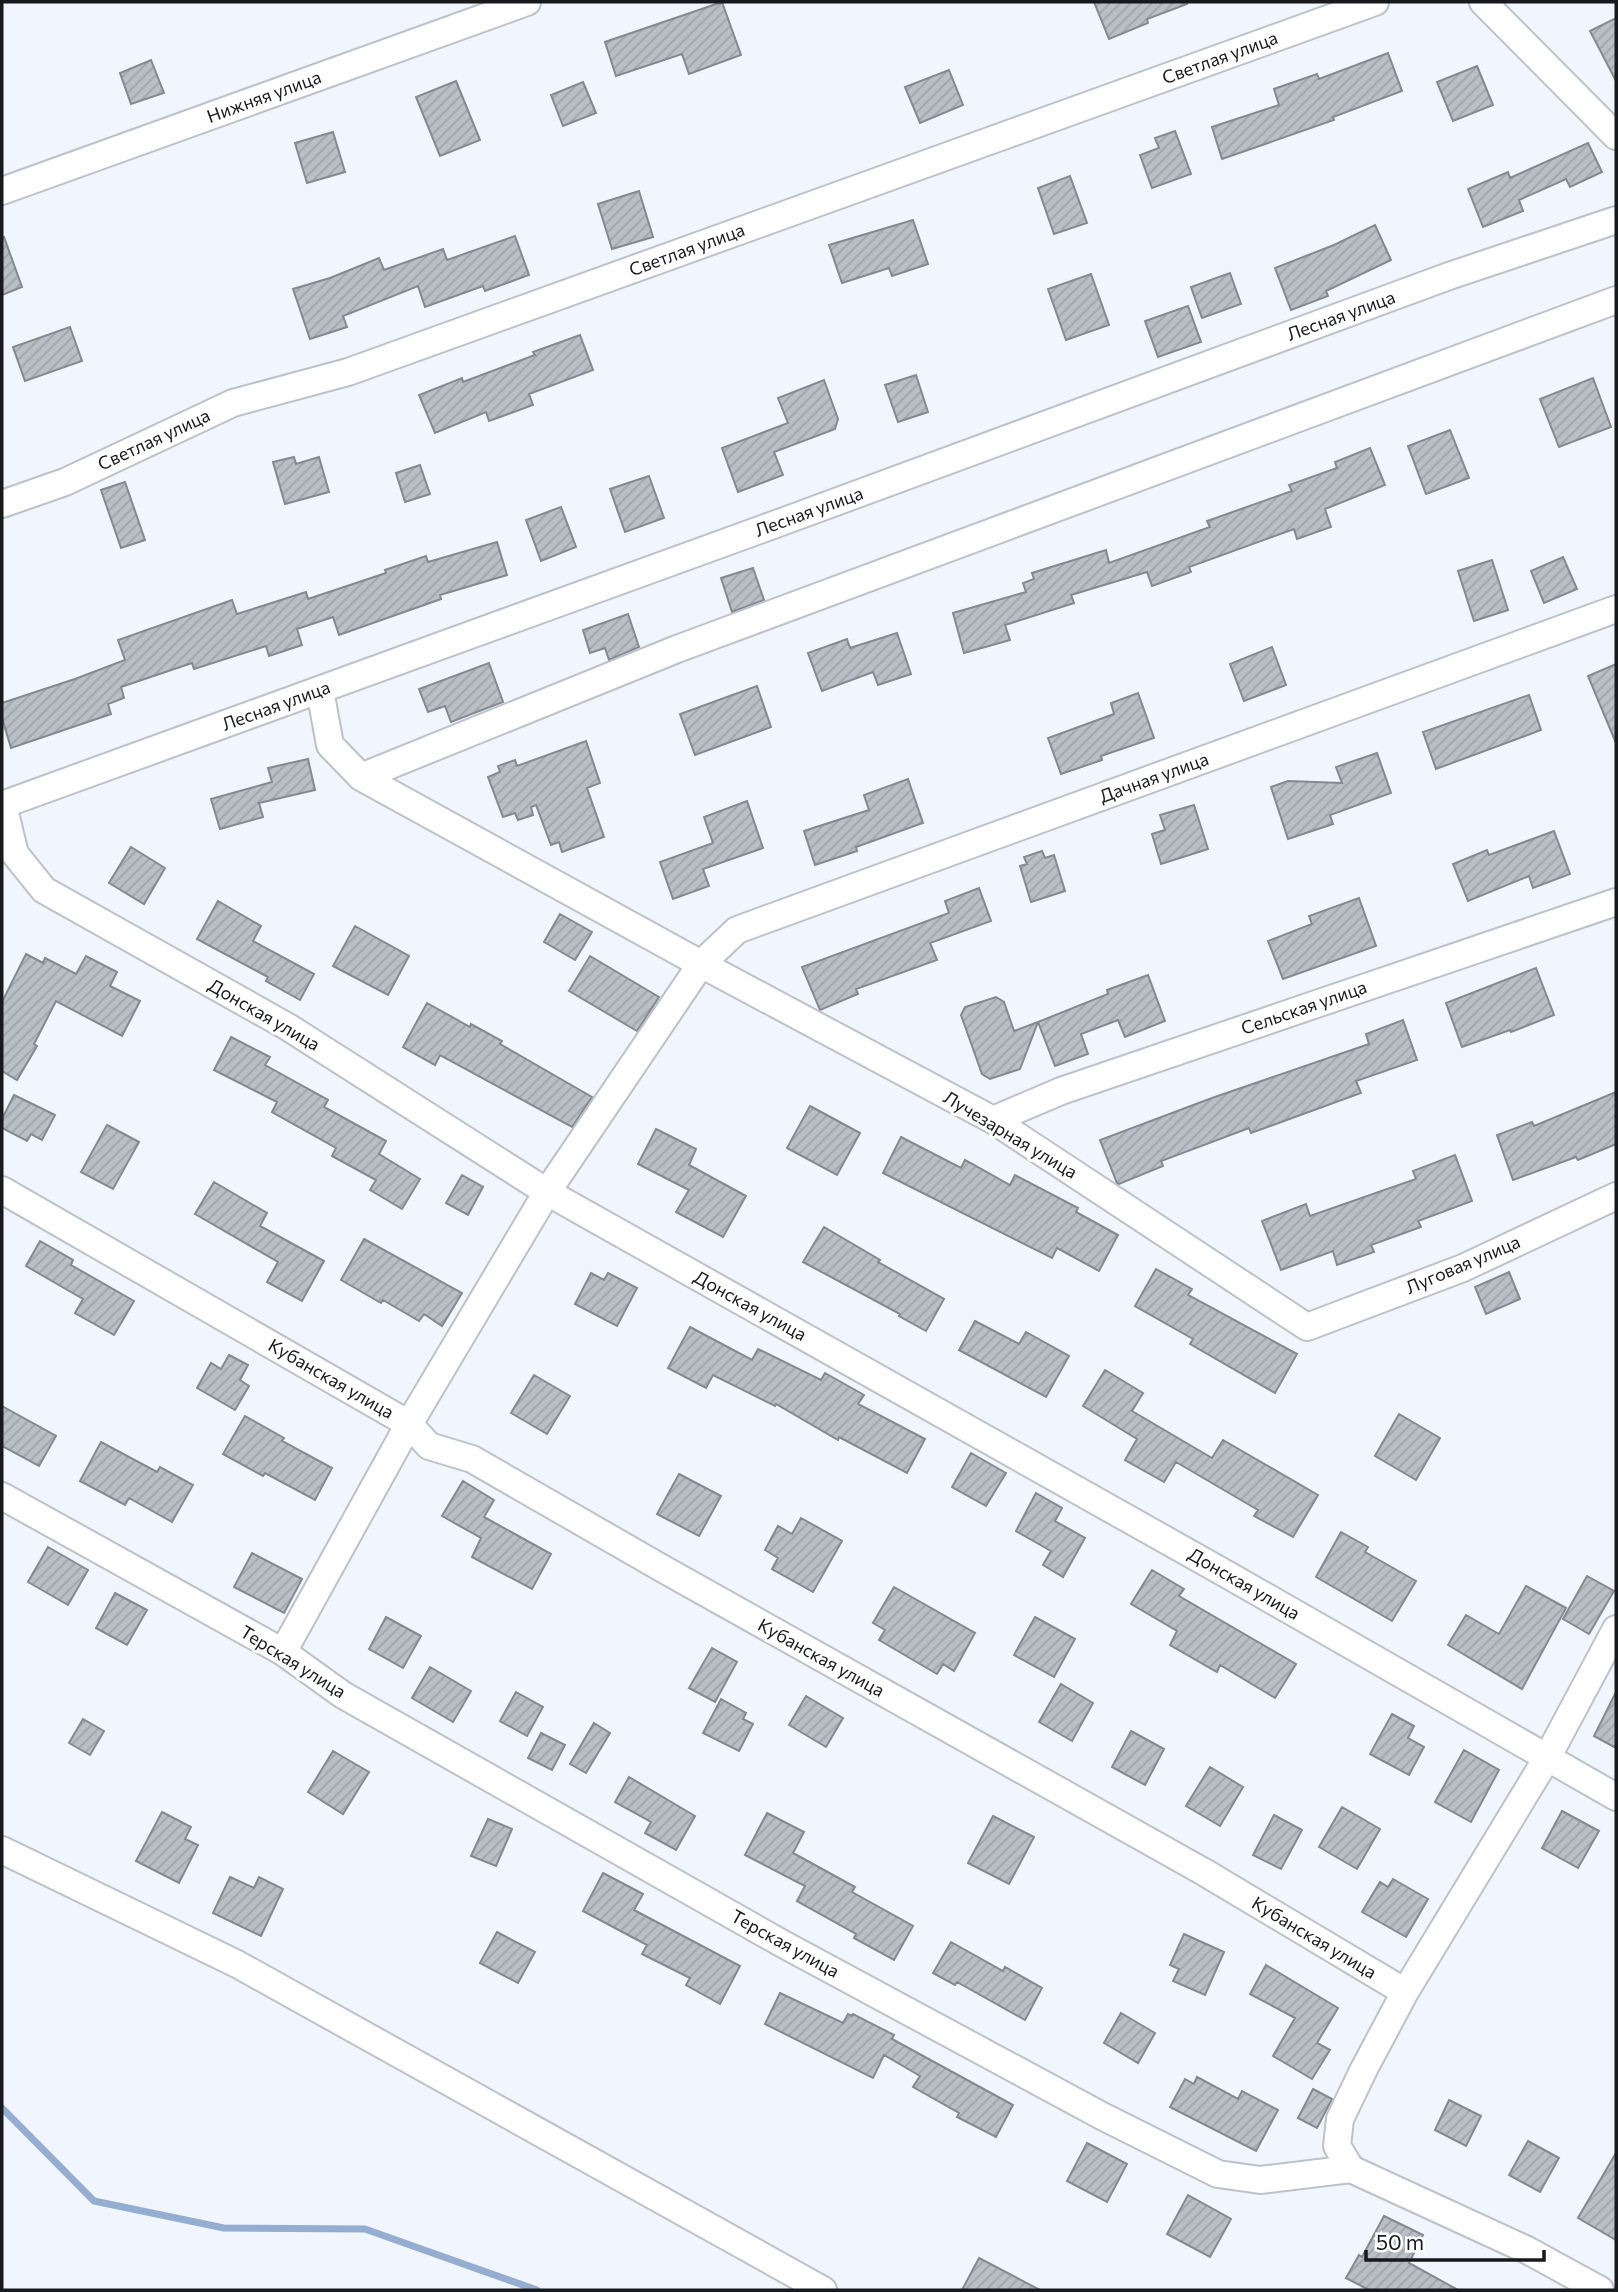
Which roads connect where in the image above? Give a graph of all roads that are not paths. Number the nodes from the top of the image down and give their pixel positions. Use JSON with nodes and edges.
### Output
{"nodes":[{"id":1,"x":527,"y":2,"type":"edge"},
{"id":2,"x":1376,"y":2,"type":"edge"},
{"id":3,"x":1494,"y":5,"type":"edge"},
{"id":4,"x":1616,"y":136,"type":"edge"},
{"id":5,"x":2,"y":191,"type":"edge"},
{"id":6,"x":1616,"y":220,"type":"edge"},
{"id":7,"x":1616,"y":300,"type":"edge"},
{"id":8,"x":2,"y":504,"type":"edge"},
{"id":9,"x":1616,"y":609,"type":"edge"},
{"id":10,"x":320,"y":690,"type":"junction"},
{"id":11,"x":361,"y":777,"type":"junction"},
{"id":12,"x":2,"y":805,"type":"edge"},
{"id":13,"x":1616,"y":902,"type":"edge"},
{"id":14,"x":701,"y":964,"type":"junction"},
{"id":15,"x":993,"y":1120,"type":"junction"},
{"id":16,"x":2,"y":1190,"type":"edge"},
{"id":17,"x":547,"y":1192,"type":"junction"},
{"id":18,"x":1616,"y":1196,"type":"edge"},
{"id":19,"x":1307,"y":1327,"type":"joint"},
{"id":20,"x":409,"y":1424,"type":"junction"},
{"id":21,"x":2,"y":1496,"type":"edge"},
{"id":22,"x":1616,"y":1629,"type":"edge"},
{"id":23,"x":283,"y":1652,"type":"junction"},
{"id":24,"x":1547,"y":1758,"type":"junction"},
{"id":25,"x":1616,"y":1797,"type":"edge"},
{"id":26,"x":2,"y":1850,"type":"edge"},
{"id":27,"x":1405,"y":1992,"type":"junction"},
{"id":28,"x":1352,"y":2169,"type":"junction"},
{"id":29,"x":823,"y":2290,"type":"edge"},
{"id":30,"x":1600,"y":2290,"type":"edge"}],
"edges":[{"from":1,"to":5,"type":"street","name":"Нижняя улица"},
{"from":2,"to":8,"type":"street","name":"Светлая улица"},
{"from":3,"to":4,"type":"street"},
{"from":6,"to":10,"type":"street","name":"Лесная улица"},
{"from":7,"to":11,"type":"street"},
{"from":9,"to":14,"type":"street","name":"Дачная улица"},
{"from":10,"to":11,"type":"street","name":"Лучезарная улица"},
{"from":10,"to":12,"type":"street","name":"Лесная улица"},
{"from":11,"to":14,"type":"street","name":"Лучезарная улица"},
{"from":12,"to":17,"type":"street","name":"Донская улица"},
{"from":13,"to":15,"type":"street","name":"Сельская улица"},
{"from":14,"to":15,"type":"street","name":"Лучезарная улица"},
{"from":14,"to":17,"type":"street","name":"Дачная улица"},
{"from":15,"to":19,"type":"street","name":"Лучезарная улица"},
{"from":16,"to":20,"type":"street","name":"Кубанская улица"},
{"from":17,"to":20,"type":"street","name":"Дачная улица"},
{"from":17,"to":24,"type":"street","name":"Донская улица"},
{"from":18,"to":19,"type":"street","name":"Луговая улица"},
{"from":20,"to":23,"type":"street","name":"Дачная улица"},
{"from":20,"to":27,"type":"street","name":"Кубанская улица"},
{"from":21,"to":23,"type":"street","name":"Терская улица"},
{"from":22,"to":24,"type":"street"},
{"from":23,"to":28,"type":"street","name":"Терская улица"},
{"from":24,"to":25,"type":"street"},
{"from":24,"to":27,"type":"street"},
{"from":26,"to":29,"type":"street"},
{"from":27,"to":28,"type":"street"},
{"from":28,"to":30,"type":"street"}]}
